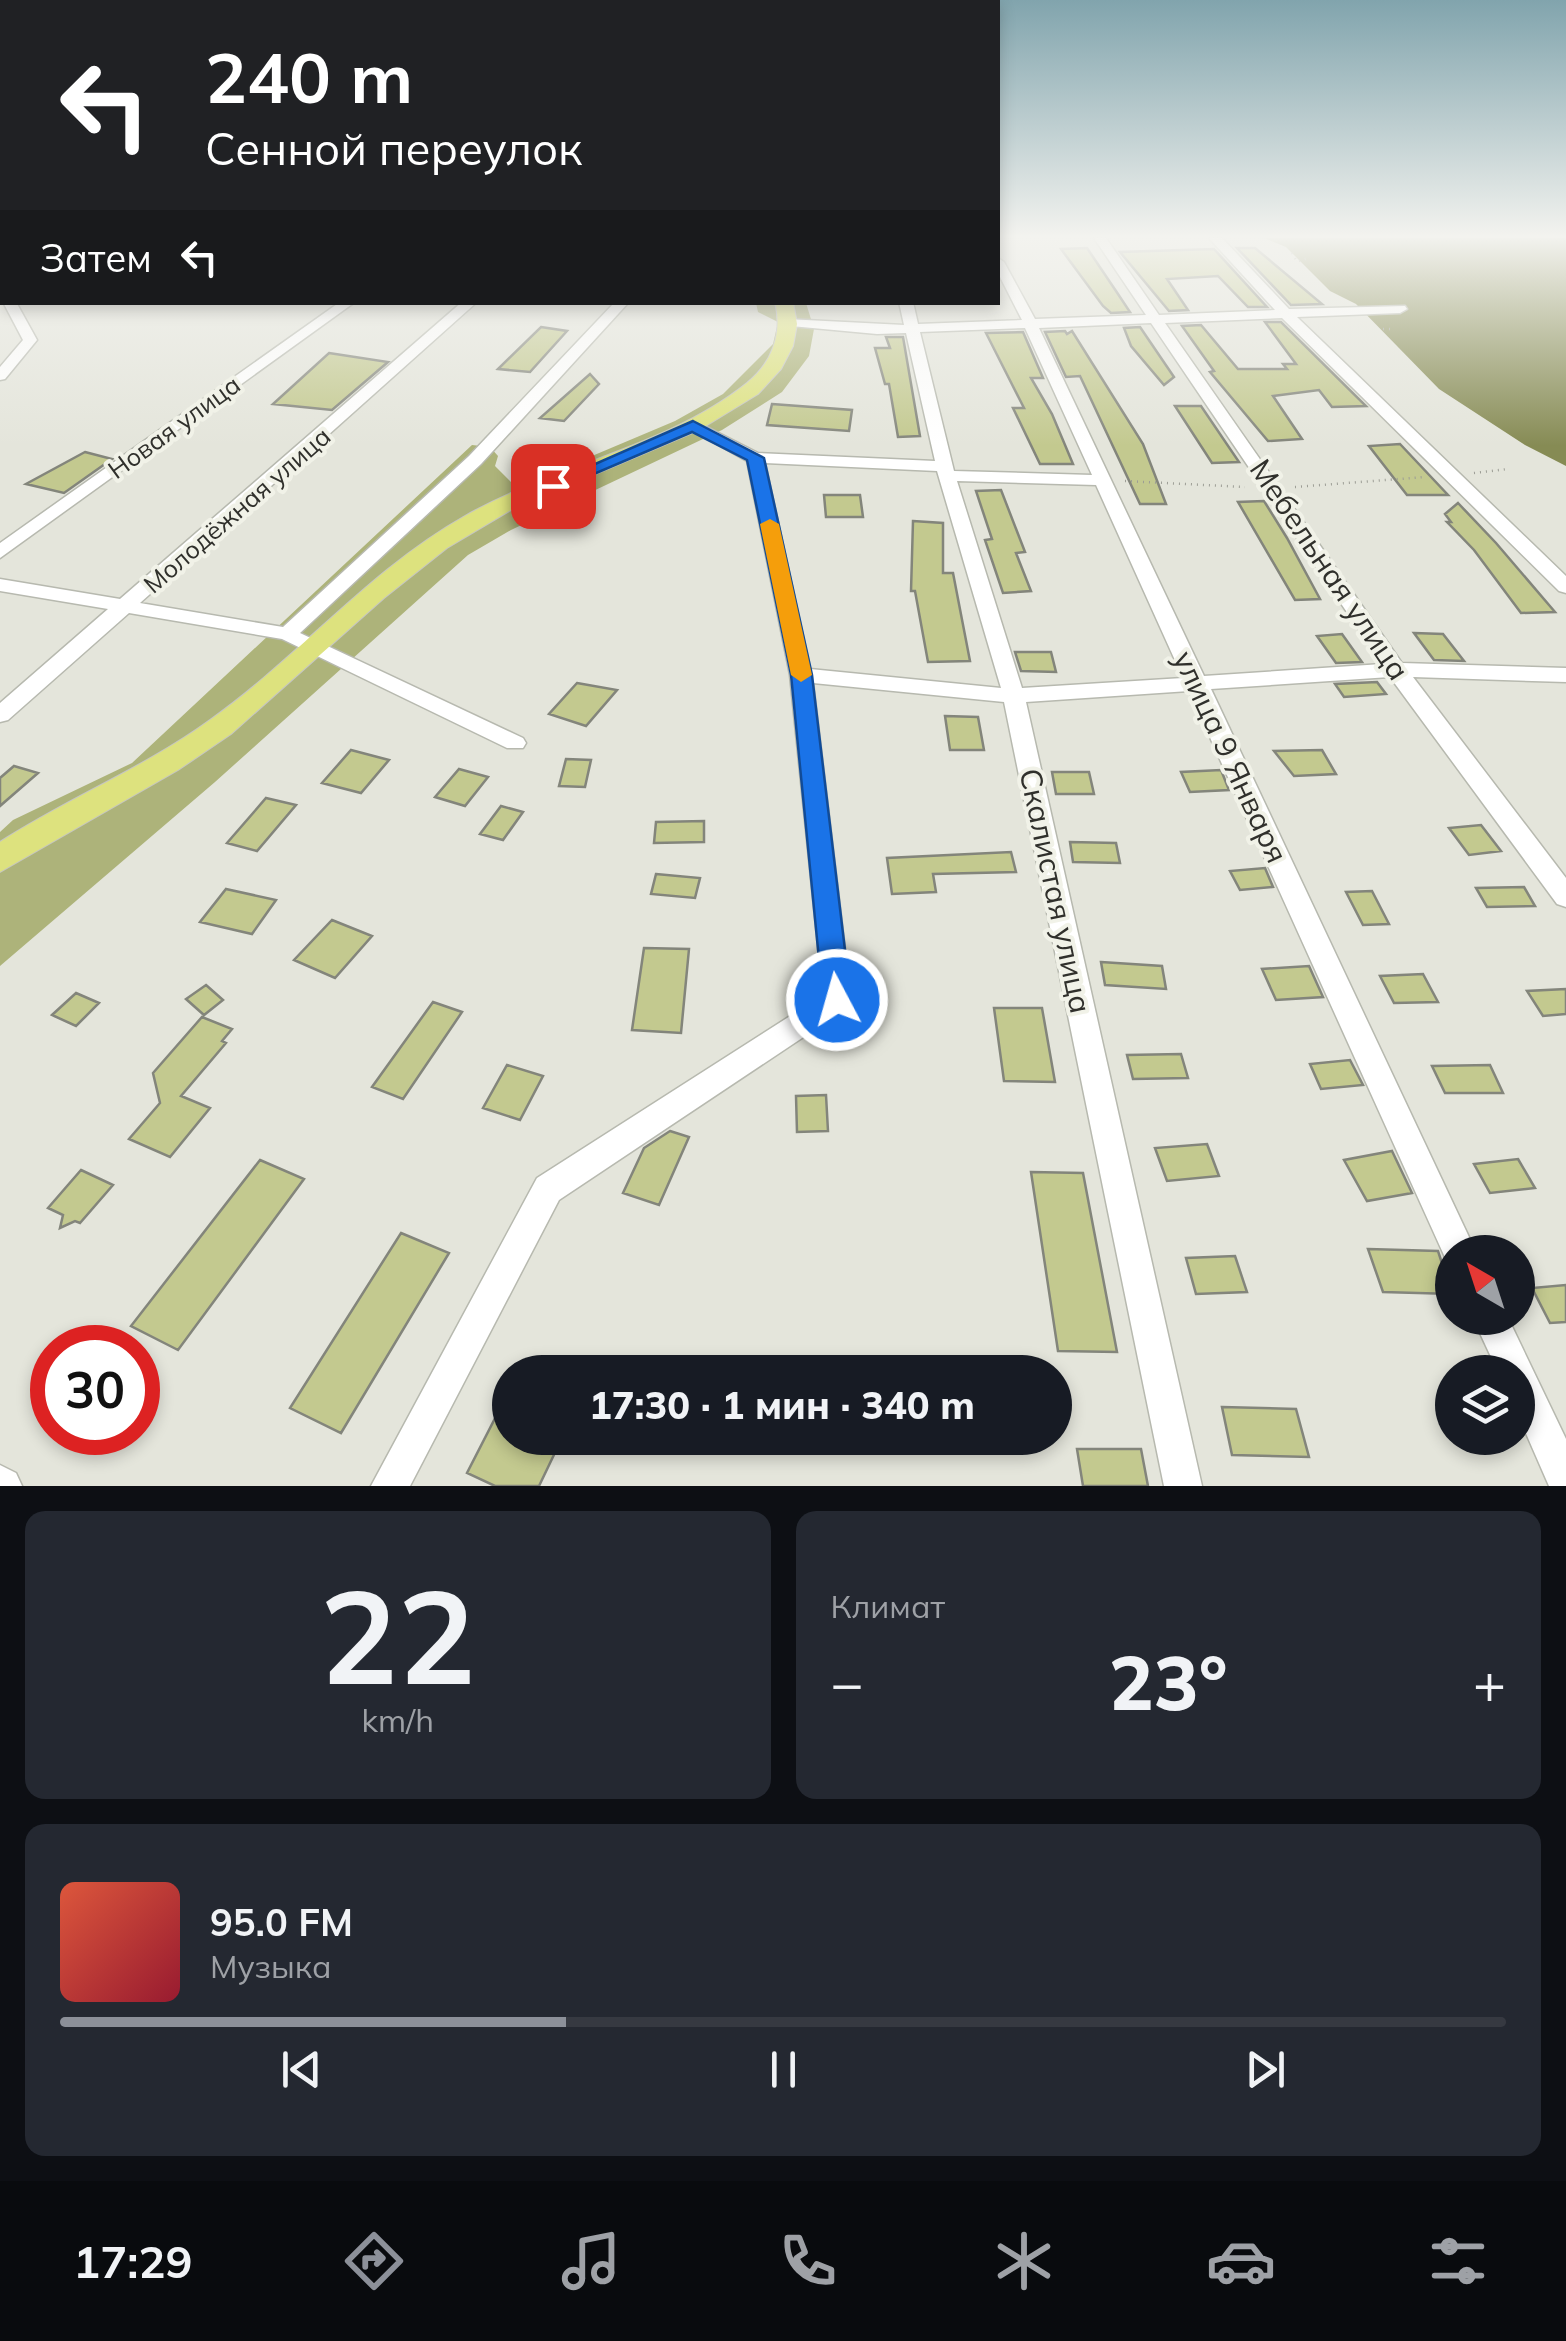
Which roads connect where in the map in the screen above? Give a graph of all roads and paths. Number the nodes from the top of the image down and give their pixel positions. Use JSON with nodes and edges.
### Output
{"nodes":[{"id":1,"x":12,"y":307,"type":"edge"},
{"id":2,"x":342,"y":307,"type":"edge"},
{"id":3,"x":465,"y":307,"type":"edge"},
{"id":4,"x":619,"y":307,"type":"edge"},
{"id":5,"x":1022,"y":307,"type":"edge"},
{"id":6,"x":1150,"y":307,"type":"edge"},
{"id":7,"x":1280,"y":307,"type":"edge"},
{"id":8,"x":1400,"y":309,"type":"dead end"},
{"id":9,"x":788,"y":312,"type":"edge"},
{"id":10,"x":1286,"y":314,"type":"junction"},
{"id":11,"x":909,"y":315,"type":"edge"},
{"id":12,"x":1158,"y":318,"type":"junction"},
{"id":13,"x":1030,"y":323,"type":"junction"},
{"id":14,"x":1383,"y":329,"type":"dead end"},
{"id":15,"x":1395,"y":329,"type":"dead end"},
{"id":16,"x":0,"y":376,"type":"edge"},
{"id":17,"x":693,"y":426,"type":"junction"},
{"id":18,"x":755,"y":458,"type":"junction"},
{"id":19,"x":1508,"y":469,"type":"dead end"},
{"id":20,"x":946,"y":471,"type":"junction"},
{"id":21,"x":1452,"y":475,"type":"junction"},
{"id":22,"x":1100,"y":480,"type":"junction"},
{"id":23,"x":1275,"y":488,"type":"junction"},
{"id":24,"x":0,"y":552,"type":"edge"},
{"id":25,"x":0,"y":585,"type":"edge"},
{"id":26,"x":1566,"y":587,"type":"edge"},
{"id":27,"x":128,"y":606,"type":"junction"},
{"id":28,"x":288,"y":634,"type":"junction"},
{"id":29,"x":316,"y":647,"type":"junction"},
{"id":30,"x":1396,"y":670,"type":"junction"},
{"id":31,"x":801,"y":675,"type":"junction"},
{"id":32,"x":1566,"y":676,"type":"edge"},
{"id":33,"x":1196,"y":682,"type":"junction"},
{"id":34,"x":1014,"y":696,"type":"junction"},
{"id":35,"x":0,"y":714,"type":"edge"},
{"id":36,"x":515,"y":743,"type":"dead end"},
{"id":37,"x":0,"y":859,"type":"edge"},
{"id":38,"x":1566,"y":897,"type":"edge"},
{"id":39,"x":1452,"y":1235,"type":"edge"},
{"id":40,"x":1535,"y":1413,"type":"edge"},
{"id":41,"x":1566,"y":1481,"type":"edge"},
{"id":42,"x":390,"y":1486,"type":"edge"},
{"id":43,"x":1182,"y":1486,"type":"edge"}],
"edges":[{"from":1,"to":16,"type":"street"},
{"from":2,"to":24,"type":"street","name":"Новая улица"},
{"from":3,"to":27,"type":"street","name":"Молодёжная улица"},
{"from":4,"to":28,"type":"street"},
{"from":5,"to":13,"type":"street","name":"улица 9 Января"},
{"from":6,"to":12,"type":"street","name":"Мебельная улица"},
{"from":7,"to":10,"type":"street"},
{"from":8,"to":10,"type":"street"},
{"from":9,"to":11,"type":"street"},
{"from":9,"to":17,"type":"main road"},
{"from":10,"to":12,"type":"street"},
{"from":10,"to":21,"type":"street"},
{"from":11,"to":13,"type":"street"},
{"from":11,"to":20,"type":"street","name":"Скалистая улица"},
{"from":12,"to":13,"type":"street"},
{"from":12,"to":23,"type":"street","name":"Мебельная улица"},
{"from":13,"to":22,"type":"street","name":"улица 9 Января"},
{"from":14,"to":15,"type":"path"},
{"from":17,"to":18,"type":"street"},
{"from":17,"to":29,"type":"main road"},
{"from":18,"to":20,"type":"street"},
{"from":18,"to":31,"type":"street"},
{"from":19,"to":21,"type":"path"},
{"from":20,"to":22,"type":"street"},
{"from":20,"to":34,"type":"street","name":"Скалистая улица"},
{"from":21,"to":23,"type":"path"},
{"from":21,"to":26,"type":"street"},
{"from":22,"to":23,"type":"path"},
{"from":22,"to":33,"type":"street","name":"улица 9 Января"},
{"from":23,"to":30,"type":"street","name":"Мебельная улица"},
{"from":25,"to":27,"type":"street"},
{"from":27,"to":28,"type":"street"},
{"from":27,"to":35,"type":"street","name":"Молодёжная улица"},
{"from":28,"to":29,"type":"street"},
{"from":29,"to":36,"type":"street"},
{"from":29,"to":37,"type":"main road"},
{"from":30,"to":32,"type":"street"},
{"from":30,"to":33,"type":"street"},
{"from":30,"to":38,"type":"street","name":"Мебельная улица"},
{"from":31,"to":34,"type":"street"},
{"from":31,"to":42,"type":"street"},
{"from":33,"to":34,"type":"street"},
{"from":33,"to":39,"type":"street","name":"улица 9 Января"},
{"from":34,"to":43,"type":"street","name":"Скалистая улица"},
{"from":40,"to":41,"type":"street"}]}
